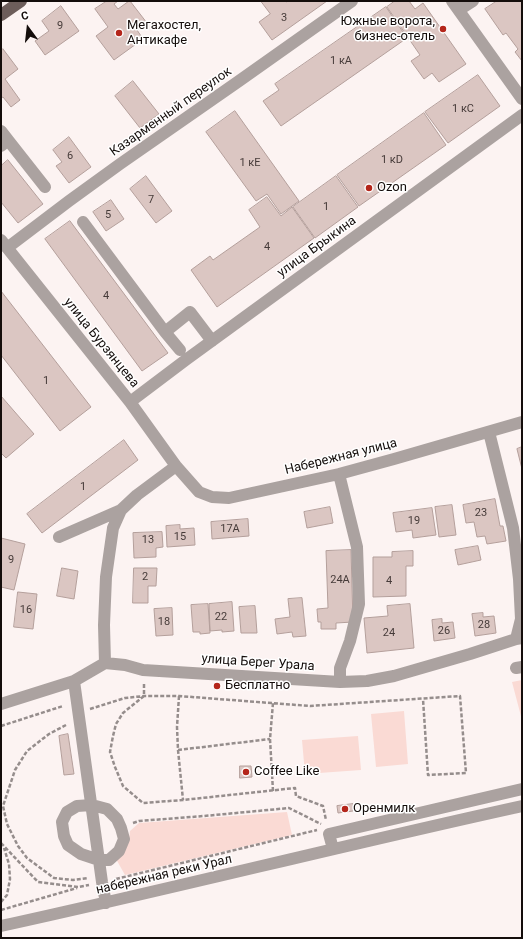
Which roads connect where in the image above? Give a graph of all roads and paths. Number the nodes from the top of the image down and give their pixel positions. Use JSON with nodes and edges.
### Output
{"nodes":[{"id":1,"x":21,"y":1,"type":"edge"},
{"id":2,"x":352,"y":1,"type":"edge"},
{"id":3,"x":473,"y":1,"type":"edge"},
{"id":4,"x":456,"y":6,"type":"edge"},
{"id":5,"x":1,"y":15,"type":"edge"},
{"id":6,"x":522,"y":99,"type":"edge"},
{"id":7,"x":522,"y":115,"type":"edge"},
{"id":8,"x":3,"y":139,"type":"edge"},
{"id":9,"x":46,"y":187,"type":"dead end"},
{"id":10,"x":83,"y":222,"type":"dead end"},
{"id":11,"x":4,"y":244,"type":"edge"},
{"id":12,"x":165,"y":332,"type":"junction"},
{"id":13,"x":212,"y":341,"type":"junction"},
{"id":14,"x":180,"y":350,"type":"dead end"},
{"id":15,"x":130,"y":402,"type":"junction"},
{"id":16,"x":522,"y":422,"type":"edge"},
{"id":17,"x":489,"y":432,"type":"junction"},
{"id":18,"x":176,"y":466,"type":"junction"},
{"id":19,"x":339,"y":474,"type":"junction"},
{"id":20,"x":121,"y":510,"type":"junction"},
{"id":21,"x":59,"y":537,"type":"dead end"},
{"id":22,"x":519,"y":638,"type":"edge"},
{"id":23,"x":105,"y":663,"type":"junction"},
{"id":24,"x":143,"y":670,"type":"junction"},
{"id":25,"x":74,"y":681,"type":"junction"},
{"id":26,"x":340,"y":682,"type":"junction"},
{"id":27,"x":144,"y":696,"type":"junction"},
{"id":28,"x":179,"y":696,"type":"junction"},
{"id":29,"x":423,"y":699,"type":"junction"},
{"id":30,"x":273,"y":703,"type":"junction"},
{"id":31,"x":1,"y":704,"type":"edge"},
{"id":32,"x":79,"y":712,"type":"junction"},
{"id":33,"x":1,"y":726,"type":"edge"},
{"id":34,"x":270,"y":739,"type":"junction"},
{"id":35,"x":178,"y":750,"type":"junction"},
{"id":36,"x":522,"y":789,"type":"edge"},
{"id":37,"x":273,"y":791,"type":"junction"},
{"id":38,"x":183,"y":800,"type":"junction"},
{"id":39,"x":92,"y":805,"type":"junction"},
{"id":40,"x":2,"y":806,"type":"edge"},
{"id":41,"x":323,"y":806,"type":"dead end"},
{"id":42,"x":522,"y":806,"type":"edge"},
{"id":43,"x":321,"y":824,"type":"dead end"},
{"id":44,"x":121,"y":828,"type":"junction"},
{"id":45,"x":320,"y":830,"type":"dead end"},
{"id":46,"x":2,"y":844,"type":"edge"},
{"id":47,"x":333,"y":849,"type":"junction"},
{"id":48,"x":99,"y":860,"type":"junction"},
{"id":49,"x":102,"y":879,"type":"junction"},
{"id":50,"x":80,"y":887,"type":"junction"},
{"id":51,"x":1,"y":902,"type":"edge"},
{"id":52,"x":106,"y":903,"type":"junction"},
{"id":53,"x":1,"y":910,"type":"edge"},
{"id":54,"x":1,"y":926,"type":"edge"}],
"edges":[{"from":1,"to":5,"type":"main road"},
{"from":2,"to":11,"type":"street","name":"Казарменный переулок"},
{"from":3,"to":4,"type":"street"},
{"from":4,"to":6,"type":"street"},
{"from":7,"to":13,"type":"street","name":"улица Брыкина"},
{"from":8,"to":9,"type":"street"},
{"from":10,"to":12,"type":"street"},
{"from":11,"to":15,"type":"street","name":"улица Бурзянцева"},
{"from":12,"to":13,"type":"street"},
{"from":12,"to":14,"type":"street"},
{"from":13,"to":15,"type":"street","name":"улица Брыкина"},
{"from":15,"to":18,"type":"street","name":"улица Бурзянцева"},
{"from":16,"to":17,"type":"street","name":"Набережная улица"},
{"from":17,"to":19,"type":"street","name":"Набережная улица"},
{"from":17,"to":22,"type":"street"},
{"from":18,"to":19,"type":"street","name":"Набережная улица"},
{"from":18,"to":20,"type":"street"},
{"from":19,"to":26,"type":"street"},
{"from":20,"to":21,"type":"street"},
{"from":20,"to":23,"type":"street"},
{"from":22,"to":26,"type":"street","name":"улица Берег Урала"},
{"from":23,"to":24,"type":"street","name":"улица Берег Урала"},
{"from":23,"to":25,"type":"street"},
{"from":24,"to":26,"type":"street","name":"улица Берег Урала"},
{"from":24,"to":27,"type":"path"},
{"from":25,"to":31,"type":"street"},
{"from":25,"to":32,"type":"street"},
{"from":27,"to":28,"type":"path"},
{"from":27,"to":32,"type":"path"},
{"from":27,"to":38,"type":"path"},
{"from":28,"to":30,"type":"path"},
{"from":28,"to":35,"type":"path"},
{"from":29,"to":29,"type":"path"},
{"from":29,"to":30,"type":"path"},
{"from":30,"to":34,"type":"path"},
{"from":32,"to":33,"type":"path"},
{"from":32,"to":39,"type":"street"},
{"from":32,"to":40,"type":"path"},
{"from":34,"to":35,"type":"path"},
{"from":34,"to":37,"type":"path"},
{"from":35,"to":38,"type":"path"},
{"from":36,"to":47,"type":"street"},
{"from":37,"to":38,"type":"path"},
{"from":37,"to":41,"type":"path"},
{"from":39,"to":44,"type":"street"},
{"from":39,"to":48,"type":"street"},
{"from":39,"to":48,"type":"street"},
{"from":40,"to":49,"type":"path"},
{"from":42,"to":47,"type":"street","name":"набережная реки Урал"},
{"from":43,"to":44,"type":"path"},
{"from":44,"to":48,"type":"street"},
{"from":45,"to":49,"type":"path"},
{"from":46,"to":50,"type":"path"},
{"from":46,"to":51,"type":"path"},
{"from":47,"to":52,"type":"street","name":"набережная реки Урал"},
{"from":48,"to":49,"type":"street"},
{"from":49,"to":50,"type":"path"},
{"from":49,"to":52,"type":"street"},
{"from":50,"to":53,"type":"path"},
{"from":52,"to":54,"type":"street","name":"набережная реки Урал"}]}
